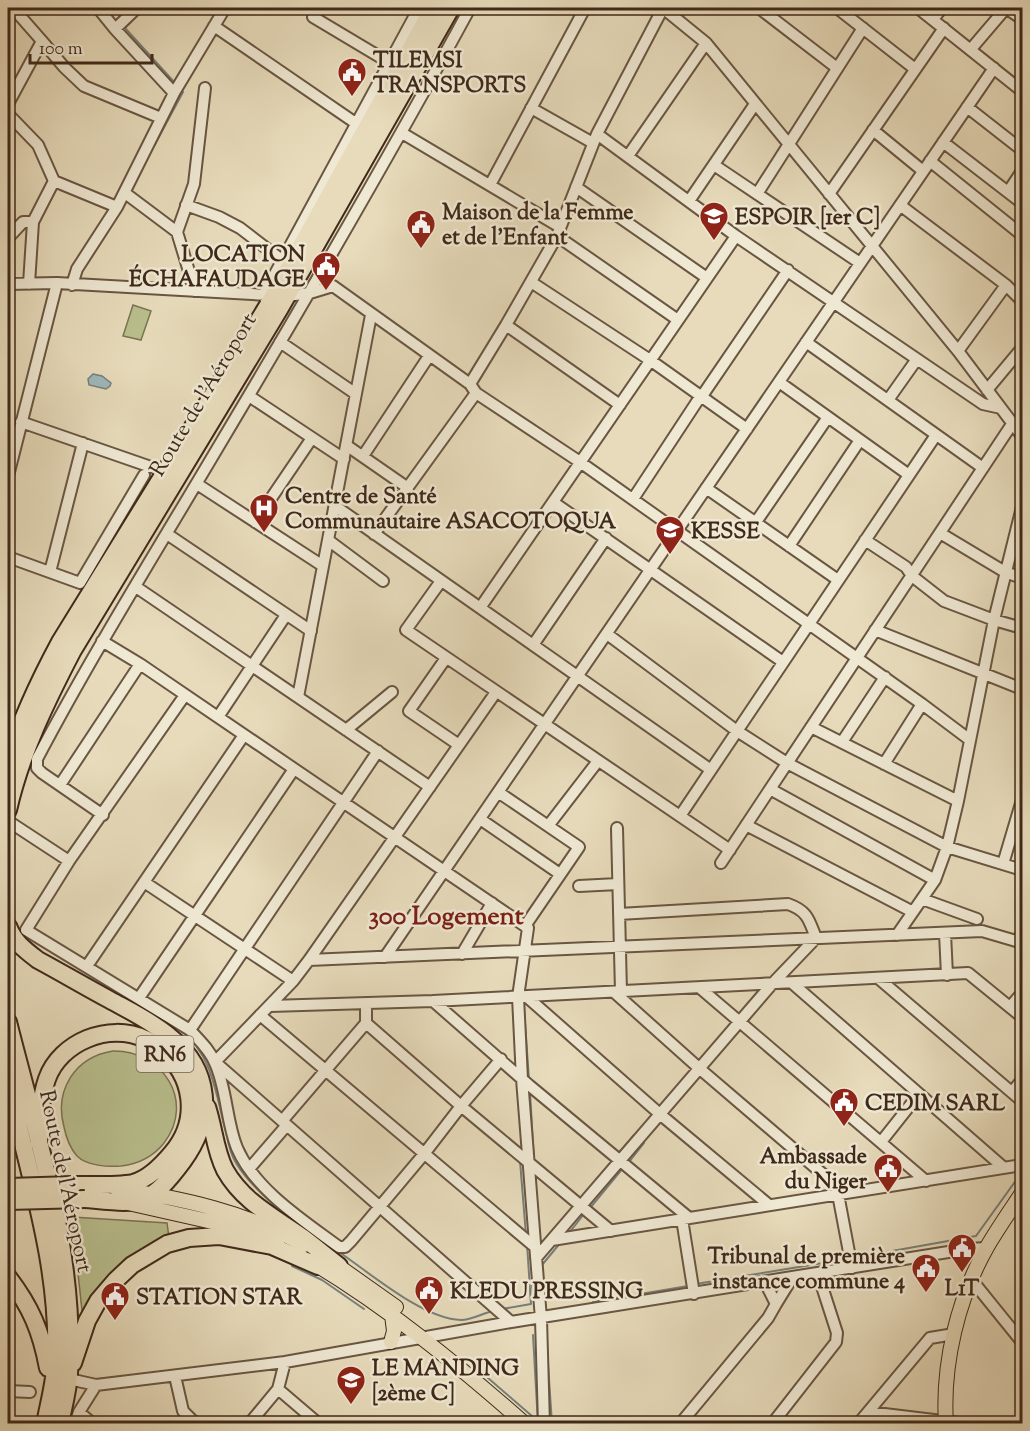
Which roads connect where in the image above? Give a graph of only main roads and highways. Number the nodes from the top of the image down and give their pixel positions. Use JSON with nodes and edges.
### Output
{"nodes":[{"id":1,"x":421,"y":8,"type":"edge"},
{"id":2,"x":451,"y":8,"type":"edge"},
{"id":3,"x":274,"y":296,"type":"junction"},
{"id":4,"x":8,"y":761,"type":"edge"},
{"id":5,"x":8,"y":810,"type":"edge"},
{"id":6,"x":8,"y":926,"type":"edge"},
{"id":7,"x":8,"y":1022,"type":"edge"},
{"id":8,"x":8,"y":1081,"type":"edge"},
{"id":9,"x":8,"y":1093,"type":"edge"},
{"id":10,"x":206,"y":1104,"type":"junction"},
{"id":11,"x":14,"y":1110,"type":"junction"},
{"id":12,"x":39,"y":1143,"type":"junction"},
{"id":13,"x":8,"y":1187,"type":"edge"},
{"id":14,"x":82,"y":1189,"type":"junction"},
{"id":15,"x":154,"y":1194,"type":"junction"},
{"id":16,"x":1022,"y":1196,"type":"edge"},
{"id":17,"x":8,"y":1201,"type":"edge"},
{"id":18,"x":128,"y":1203,"type":"junction"},
{"id":19,"x":318,"y":1266,"type":"junction"},
{"id":20,"x":339,"y":1266,"type":"junction"},
{"id":21,"x":8,"y":1277,"type":"edge"},
{"id":22,"x":392,"y":1315,"type":"junction"},
{"id":23,"x":426,"y":1339,"type":"junction"},
{"id":24,"x":390,"y":1342,"type":"road end"},
{"id":25,"x":69,"y":1377,"type":"junction"},
{"id":26,"x":51,"y":1389,"type":"junction"},
{"id":27,"x":946,"y":1422,"type":"edge"},
{"id":28,"x":45,"y":1424,"type":"edge"},
{"id":29,"x":60,"y":1424,"type":"edge"},
{"id":30,"x":525,"y":1424,"type":"edge"}],
"edges":[{"from":1,"to":3,"type":"highway","name":"Route de l'Aéroport"},
{"from":2,"to":3,"type":"highway","name":"Route de l'Aéroport"},
{"from":3,"to":4,"type":"highway","name":"Route de l'Aéroport"},
{"from":3,"to":5,"type":"highway","name":"Route de l'Aéroport"},
{"from":6,"to":10,"type":"highway"},
{"from":7,"to":12,"type":"highway","name":"Route de l'Aéroport"},
{"from":8,"to":11,"type":"highway","name":"Route de l'Aéroport"},
{"from":9,"to":11,"type":"highway"},
{"from":10,"to":15,"type":"highway"},
{"from":10,"to":20,"type":"highway"},
{"from":11,"to":26,"type":"highway","name":"Route de l'Aéroport"},
{"from":12,"to":14,"type":"highway","number":"RN6"},
{"from":12,"to":25,"type":"highway","name":"Route de l'Aéroport","number":"RN6"},
{"from":13,"to":14,"type":"highway","number":"RN6","bridge":true},
{"from":14,"to":15,"type":"main road"},
{"from":14,"to":17,"type":"highway","bridge":true},
{"from":14,"to":18,"type":"highway"},
{"from":15,"to":18,"type":"highway"},
{"from":15,"to":20,"type":"main road"},
{"from":16,"to":27,"type":"main road"},
{"from":18,"to":19,"type":"main road"},
{"from":19,"to":22,"type":"main road"},
{"from":19,"to":25,"type":"highway"},
{"from":20,"to":23,"type":"main road"},
{"from":21,"to":26,"type":"highway"},
{"from":22,"to":23,"type":"main road"},
{"from":22,"to":24,"type":"main road"},
{"from":23,"to":30,"type":"main road"},
{"from":25,"to":29,"type":"highway","name":"Route de l'Aéroport","number":"RN6"},
{"from":26,"to":28,"type":"highway","name":"Route de l'Aéroport"}]}
